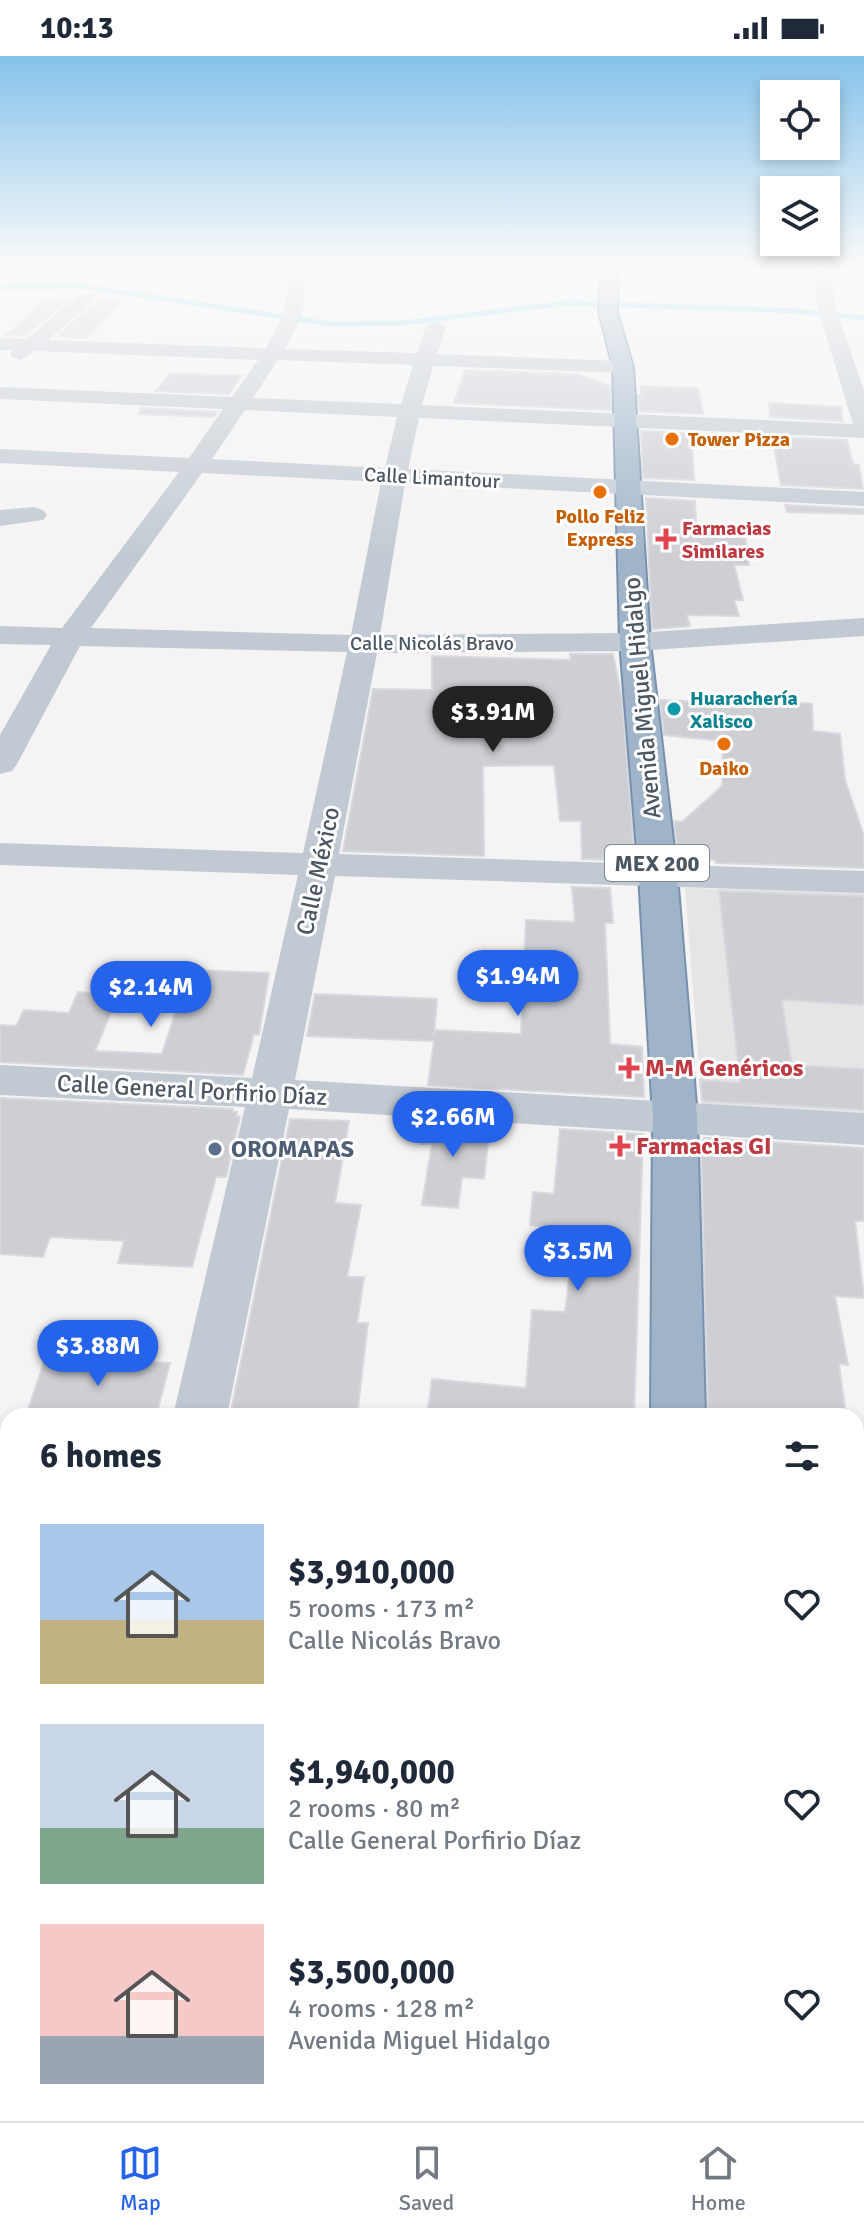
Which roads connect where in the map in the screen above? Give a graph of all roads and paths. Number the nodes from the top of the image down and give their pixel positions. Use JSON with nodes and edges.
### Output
{"nodes":[{"id":1,"x":264,"y":365,"type":"edge"},
{"id":2,"x":423,"y":365,"type":"edge"},
{"id":3,"x":610,"y":365,"type":"edge"},
{"id":4,"x":845,"y":365,"type":"edge"},
{"id":5,"x":623,"y":367,"type":"joint"},
{"id":6,"x":0,"y":393,"type":"edge"},
{"id":7,"x":239,"y":404,"type":"junction"},
{"id":8,"x":409,"y":411,"type":"junction"},
{"id":9,"x":623,"y":420,"type":"junction"},
{"id":10,"x":864,"y":423,"type":"edge"},
{"id":11,"x":864,"y":431,"type":"edge"},
{"id":12,"x":0,"y":456,"type":"edge"},
{"id":13,"x":196,"y":465,"type":"junction"},
{"id":14,"x":397,"y":476,"type":"junction"},
{"id":15,"x":626,"y":489,"type":"junction"},
{"id":16,"x":864,"y":499,"type":"edge"},
{"id":17,"x":34,"y":515,"type":"dead end"},
{"id":18,"x":0,"y":518,"type":"edge"},
{"id":19,"x":864,"y":627,"type":"edge"},
{"id":20,"x":0,"y":635,"type":"edge"},
{"id":21,"x":70,"y":637,"type":"junction"},
{"id":22,"x":635,"y":642,"type":"junction"},
{"id":23,"x":365,"y":644,"type":"junction"},
{"id":24,"x":0,"y":764,"type":"edge"},
{"id":25,"x":0,"y":854,"type":"edge"},
{"id":26,"x":319,"y":866,"type":"junction"},
{"id":27,"x":658,"y":875,"type":"junction"},
{"id":28,"x":864,"y":882,"type":"edge"},
{"id":29,"x":0,"y":1080,"type":"edge"},
{"id":30,"x":272,"y":1094,"type":"junction"},
{"id":31,"x":675,"y":1117,"type":"junction"},
{"id":32,"x":864,"y":1129,"type":"edge"},
{"id":33,"x":202,"y":1408,"type":"edge"},
{"id":34,"x":678,"y":1408,"type":"edge"}],
"edges":[{"from":1,"to":7,"type":"street"},
{"from":2,"to":8,"type":"street","name":"Calle México"},
{"from":3,"to":5,"type":"street"},
{"from":4,"to":10,"type":"street"},
{"from":5,"to":9,"type":"highway","name":"Avenida Miguel Hidalgo","number":"MEX 200"},
{"from":6,"to":7,"type":"street"},
{"from":7,"to":8,"type":"street"},
{"from":7,"to":13,"type":"street"},
{"from":8,"to":9,"type":"street"},
{"from":8,"to":14,"type":"street","name":"Calle México"},
{"from":9,"to":11,"type":"street"},
{"from":9,"to":15,"type":"highway","name":"Avenida Miguel Hidalgo","number":"MEX 200"},
{"from":12,"to":13,"type":"street","name":"Calle Limantour"},
{"from":13,"to":14,"type":"street","name":"Calle Limantour"},
{"from":13,"to":21,"type":"street"},
{"from":14,"to":15,"type":"street","name":"Calle Limantour"},
{"from":14,"to":23,"type":"street","name":"Calle México"},
{"from":15,"to":16,"type":"street","name":"Calle Limantour"},
{"from":15,"to":22,"type":"highway","name":"Avenida Miguel Hidalgo","number":"MEX 200"},
{"from":17,"to":18,"type":"street"},
{"from":19,"to":22,"type":"street","name":"Calle Nicolás Bravo"},
{"from":20,"to":21,"type":"street","name":"Calle Nicolás Bravo"},
{"from":21,"to":23,"type":"street","name":"Calle Nicolás Bravo"},
{"from":21,"to":24,"type":"street"},
{"from":22,"to":23,"type":"street","name":"Calle Nicolás Bravo"},
{"from":22,"to":27,"type":"highway","name":"Avenida Miguel Hidalgo","number":"MEX 200"},
{"from":23,"to":26,"type":"street","name":"Calle México"},
{"from":25,"to":26,"type":"street"},
{"from":26,"to":27,"type":"street"},
{"from":26,"to":30,"type":"street","name":"Calle México"},
{"from":27,"to":28,"type":"street"},
{"from":27,"to":31,"type":"highway","name":"Avenida Miguel Hidalgo","number":"MEX 200"},
{"from":29,"to":30,"type":"street","name":"Calle General Porfirio Díaz"},
{"from":30,"to":31,"type":"street","name":"Calle General Porfirio Díaz"},
{"from":30,"to":33,"type":"street","name":"Calle México"},
{"from":31,"to":32,"type":"street","name":"Calle General Porfirio Díaz"},
{"from":31,"to":34,"type":"highway","name":"Avenida Miguel Hidalgo","number":"MEX 200"}]}
